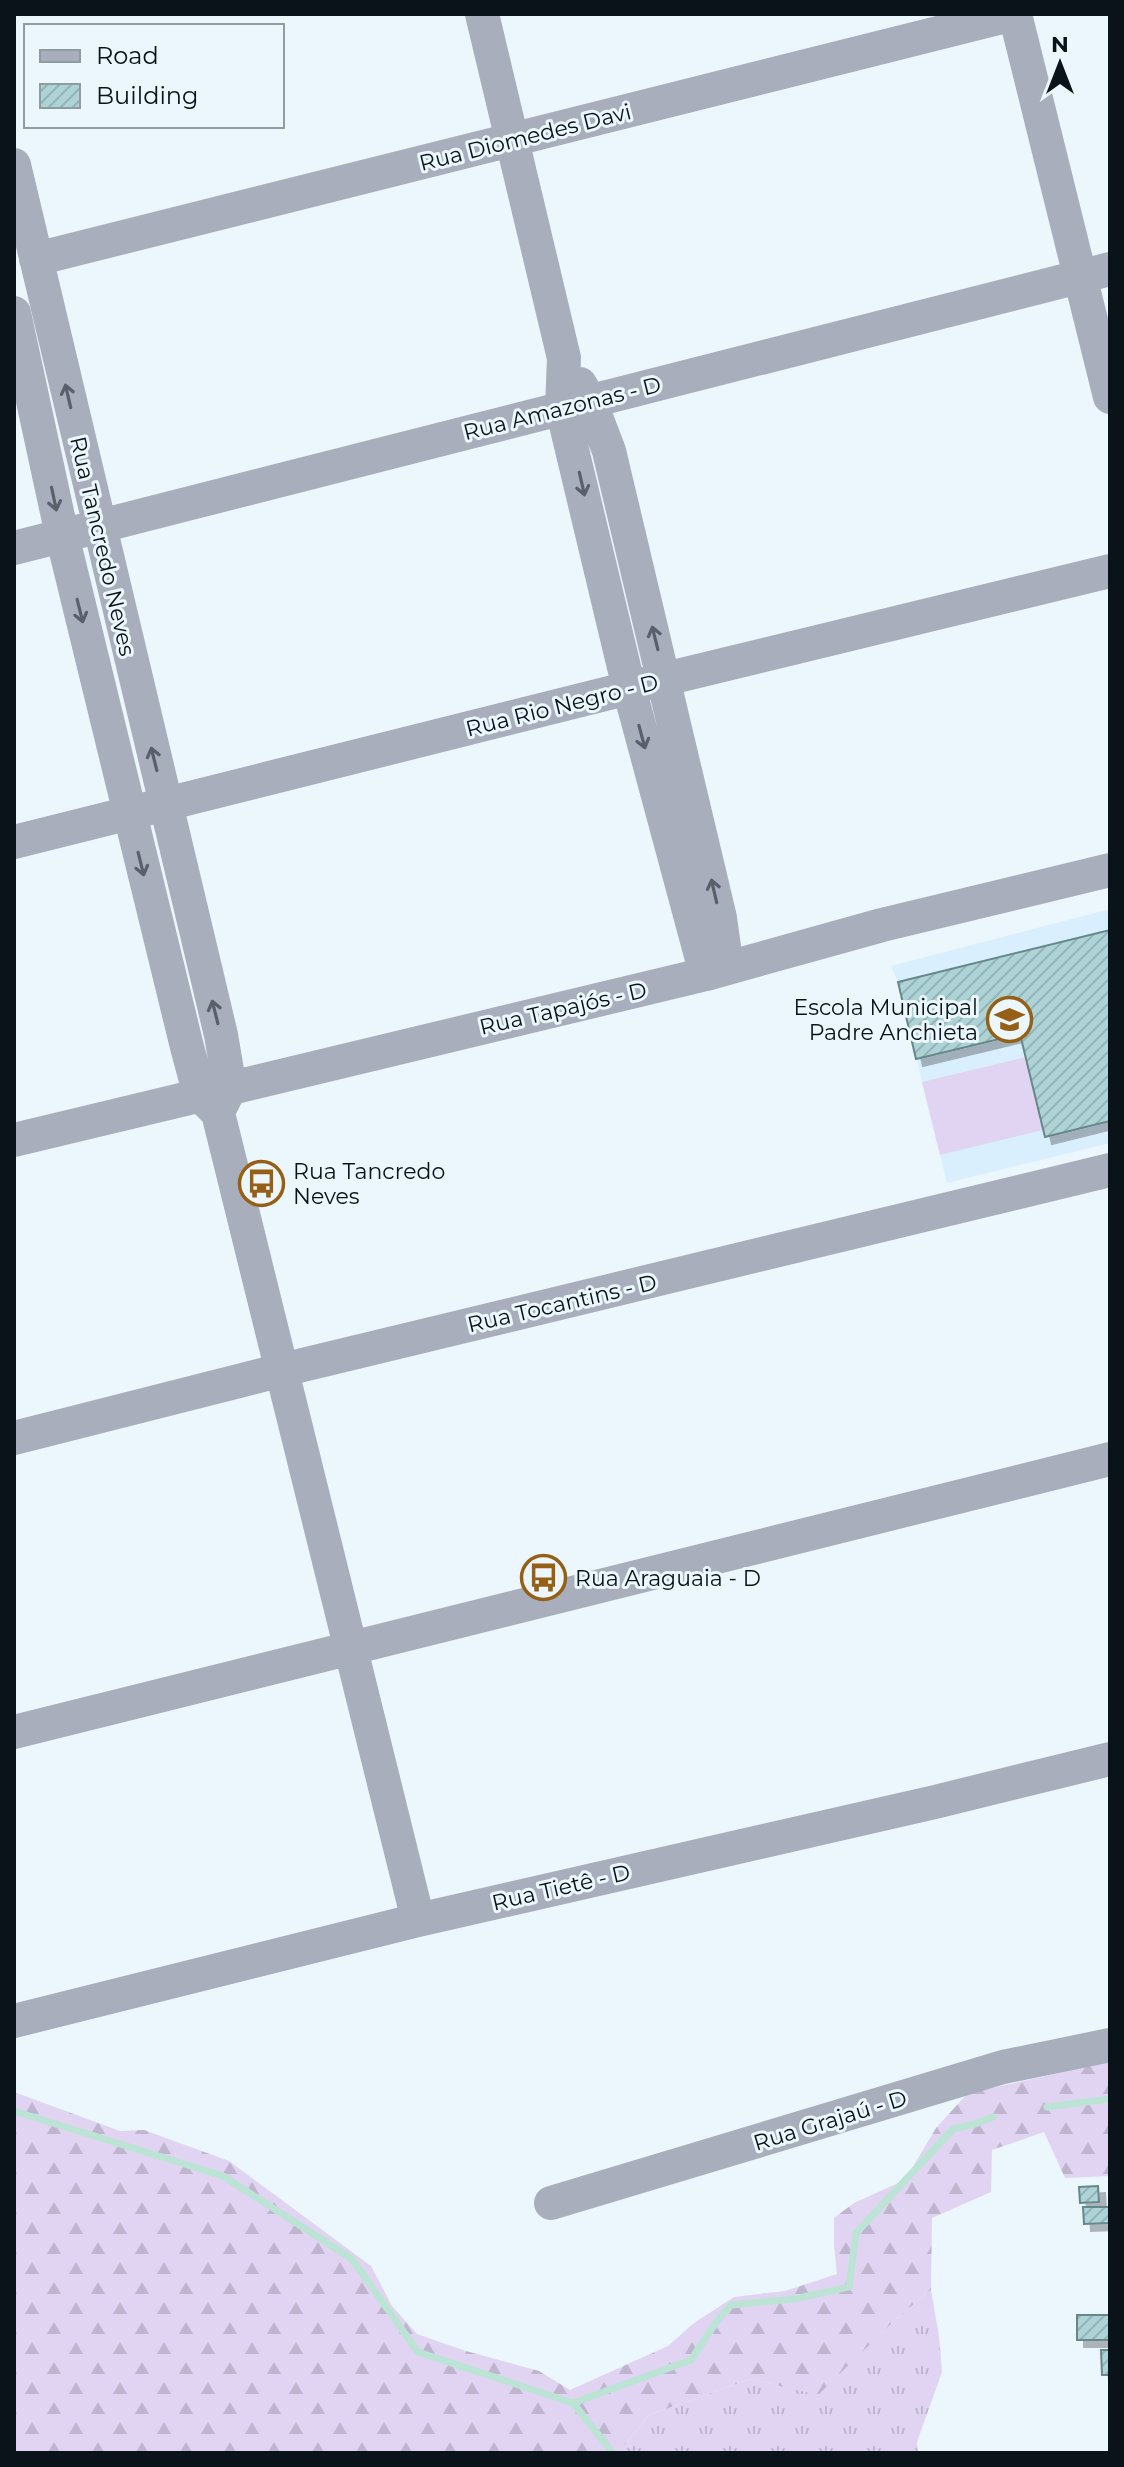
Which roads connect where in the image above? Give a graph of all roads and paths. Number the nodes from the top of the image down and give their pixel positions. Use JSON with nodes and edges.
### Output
{"nodes":[{"id":1,"x":482,"y":14,"type":"edge"},
{"id":2,"x":1014,"y":14,"type":"edge"},
{"id":3,"x":514,"y":139,"type":"junction"},
{"id":4,"x":14,"y":165,"type":"edge"},
{"id":5,"x":36,"y":259,"type":"junction"},
{"id":6,"x":1095,"y":272,"type":"edge"},
{"id":7,"x":14,"y":313,"type":"edge"},
{"id":8,"x":1110,"y":397,"type":"edge"},
{"id":9,"x":576,"y":405,"type":"junction"},
{"id":10,"x":98,"y":526,"type":"junction"},
{"id":11,"x":62,"y":535,"type":"junction"},
{"id":12,"x":14,"y":548,"type":"edge"},
{"id":13,"x":1110,"y":571,"type":"edge"},
{"id":14,"x":665,"y":679,"type":"junction"},
{"id":15,"x":629,"y":688,"type":"junction"},
{"id":16,"x":165,"y":804,"type":"junction"},
{"id":17,"x":129,"y":813,"type":"junction"},
{"id":18,"x":14,"y":842,"type":"edge"},
{"id":19,"x":1110,"y":870,"type":"edge"},
{"id":20,"x":717,"y":971,"type":"junction"},
{"id":21,"x":216,"y":1099,"type":"junction"},
{"id":22,"x":14,"y":1140,"type":"edge"},
{"id":23,"x":1110,"y":1170,"type":"edge"},
{"id":24,"x":282,"y":1370,"type":"junction"},
{"id":25,"x":14,"y":1438,"type":"edge"},
{"id":26,"x":1110,"y":1459,"type":"edge"},
{"id":27,"x":351,"y":1648,"type":"junction"},
{"id":28,"x":14,"y":1732,"type":"edge"},
{"id":29,"x":1110,"y":1759,"type":"edge"},
{"id":30,"x":418,"y":1920,"type":"junction"},
{"id":31,"x":14,"y":2021,"type":"edge"},
{"id":32,"x":1110,"y":2045,"type":"edge"},
{"id":33,"x":551,"y":2203,"type":"dead end"}],
"edges":[{"from":1,"to":3,"type":"street"},
{"from":2,"to":3,"type":"street","name":"Rua Diomedes Davi"},
{"from":2,"to":6,"type":"street"},
{"from":3,"to":5,"type":"street","name":"Rua Diomedes Davi"},
{"from":3,"to":9,"type":"street"},
{"from":4,"to":5,"type":"street","name":"Rua Tancredo Neves"},
{"from":10,"to":5,"type":"street","name":"Rua Tancredo Neves","one_way":true},
{"from":6,"to":8,"type":"street"},
{"from":6,"to":9,"type":"street","name":"Rua Amazonas - D"},
{"from":7,"to":11,"type":"street","name":"Rua Tancredo Neves","one_way":true},
{"from":9,"to":10,"type":"street","name":"Rua Amazonas - D"},
{"from":14,"to":9,"type":"street","one_way":true},
{"from":9,"to":15,"type":"street","one_way":true},
{"from":10,"to":11,"type":"street","name":"Rua Amazonas - D"},
{"from":16,"to":10,"type":"street","name":"Rua Tancredo Neves","one_way":true},
{"from":11,"to":12,"type":"street","name":"Rua Amazonas - D"},
{"from":11,"to":17,"type":"street","name":"Rua Tancredo Neves","one_way":true},
{"from":13,"to":14,"type":"street","name":"Rua Rio Negro - D"},
{"from":14,"to":15,"type":"street","name":"Rua Rio Negro - D"},
{"from":20,"to":14,"type":"street","one_way":true},
{"from":15,"to":16,"type":"street","name":"Rua Rio Negro - D"},
{"from":15,"to":20,"type":"street","one_way":true},
{"from":16,"to":17,"type":"street","name":"Rua Rio Negro - D"},
{"from":21,"to":16,"type":"street","name":"Rua Tancredo Neves","one_way":true},
{"from":17,"to":18,"type":"street","name":"Rua Rio Negro - D"},
{"from":17,"to":21,"type":"street","name":"Rua Tancredo Neves","one_way":true},
{"from":19,"to":20,"type":"street","name":"Rua Tapajós - D"},
{"from":20,"to":21,"type":"street","name":"Rua Tapajós - D"},
{"from":21,"to":22,"type":"street","name":"Rua Tapajós - D"},
{"from":21,"to":24,"type":"street","name":"Rua Tancredo Neves"},
{"from":23,"to":24,"type":"street","name":"Rua Tocantins - D"},
{"from":24,"to":25,"type":"street","name":"Rua Tocantins - D"},
{"from":24,"to":27,"type":"street","name":"Rua Tancredo Neves"},
{"from":26,"to":27,"type":"street"},
{"from":27,"to":28,"type":"street"},
{"from":27,"to":30,"type":"street","name":"Rua Tancredo Neves"},
{"from":29,"to":30,"type":"street","name":"Rua Tietê - D"},
{"from":30,"to":31,"type":"street","name":"Rua Tietê - D"},
{"from":32,"to":33,"type":"street","name":"Rua Grajaú - D"}]}
